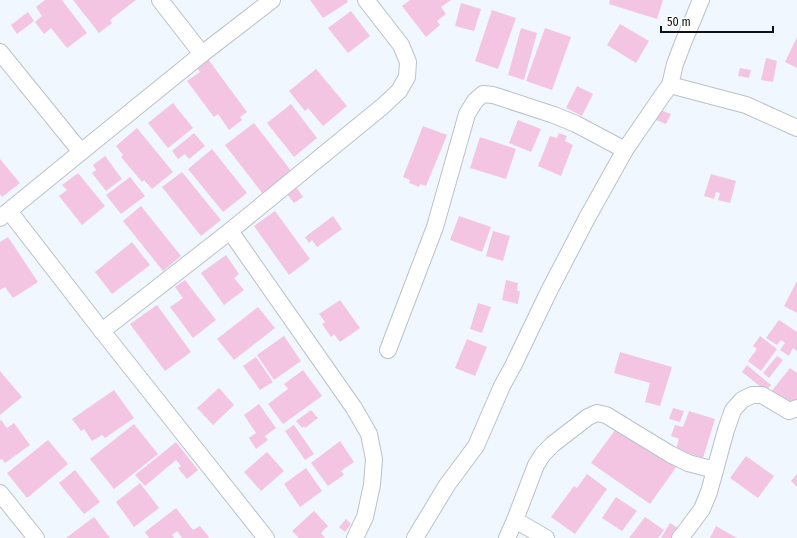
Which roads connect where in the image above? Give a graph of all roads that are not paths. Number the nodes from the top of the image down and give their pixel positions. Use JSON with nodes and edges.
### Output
{"nodes":[{"id":1,"x":160,"y":0,"type":"edge"},
{"id":2,"x":272,"y":0,"type":"edge"},
{"id":3,"x":366,"y":0,"type":"edge"},
{"id":4,"x":701,"y":0,"type":"edge"},
{"id":5,"x":0,"y":52,"type":"edge"},
{"id":6,"x":202,"y":54,"type":"junction"},
{"id":7,"x":670,"y":85,"type":"junction"},
{"id":8,"x":797,"y":128,"type":"edge"},
{"id":9,"x":625,"y":150,"type":"junction"},
{"id":10,"x":80,"y":152,"type":"junction"},
{"id":11,"x":5,"y":214,"type":"edge"},
{"id":12,"x":230,"y":231,"type":"junction"},
{"id":13,"x":102,"y":332,"type":"junction"},
{"id":14,"x":388,"y":350,"type":"dead end"},
{"id":15,"x":797,"y":408,"type":"edge"},
{"id":16,"x":715,"y":470,"type":"junction"},
{"id":17,"x":0,"y":493,"type":"edge"},
{"id":18,"x":515,"y":520,"type":"junction"},
{"id":19,"x":36,"y":538,"type":"edge"},
{"id":20,"x":266,"y":538,"type":"edge"},
{"id":21,"x":355,"y":538,"type":"edge"},
{"id":22,"x":414,"y":538,"type":"edge"},
{"id":23,"x":507,"y":538,"type":"edge"},
{"id":24,"x":546,"y":538,"type":"edge"},
{"id":25,"x":680,"y":538,"type":"edge"}],
"edges":[{"from":1,"to":6,"type":"street"},
{"from":2,"to":6,"type":"street"},
{"from":3,"to":12,"type":"street"},
{"from":4,"to":7,"type":"street"},
{"from":5,"to":10,"type":"street"},
{"from":6,"to":10,"type":"street"},
{"from":7,"to":8,"type":"street"},
{"from":7,"to":9,"type":"street"},
{"from":9,"to":14,"type":"street"},
{"from":9,"to":22,"type":"street"},
{"from":10,"to":11,"type":"street"},
{"from":11,"to":13,"type":"street"},
{"from":12,"to":13,"type":"street"},
{"from":12,"to":21,"type":"street"},
{"from":13,"to":20,"type":"street"},
{"from":15,"to":16,"type":"street"},
{"from":16,"to":18,"type":"street"},
{"from":16,"to":25,"type":"street"},
{"from":17,"to":19,"type":"street"},
{"from":18,"to":23,"type":"street"},
{"from":18,"to":24,"type":"street"}]}
